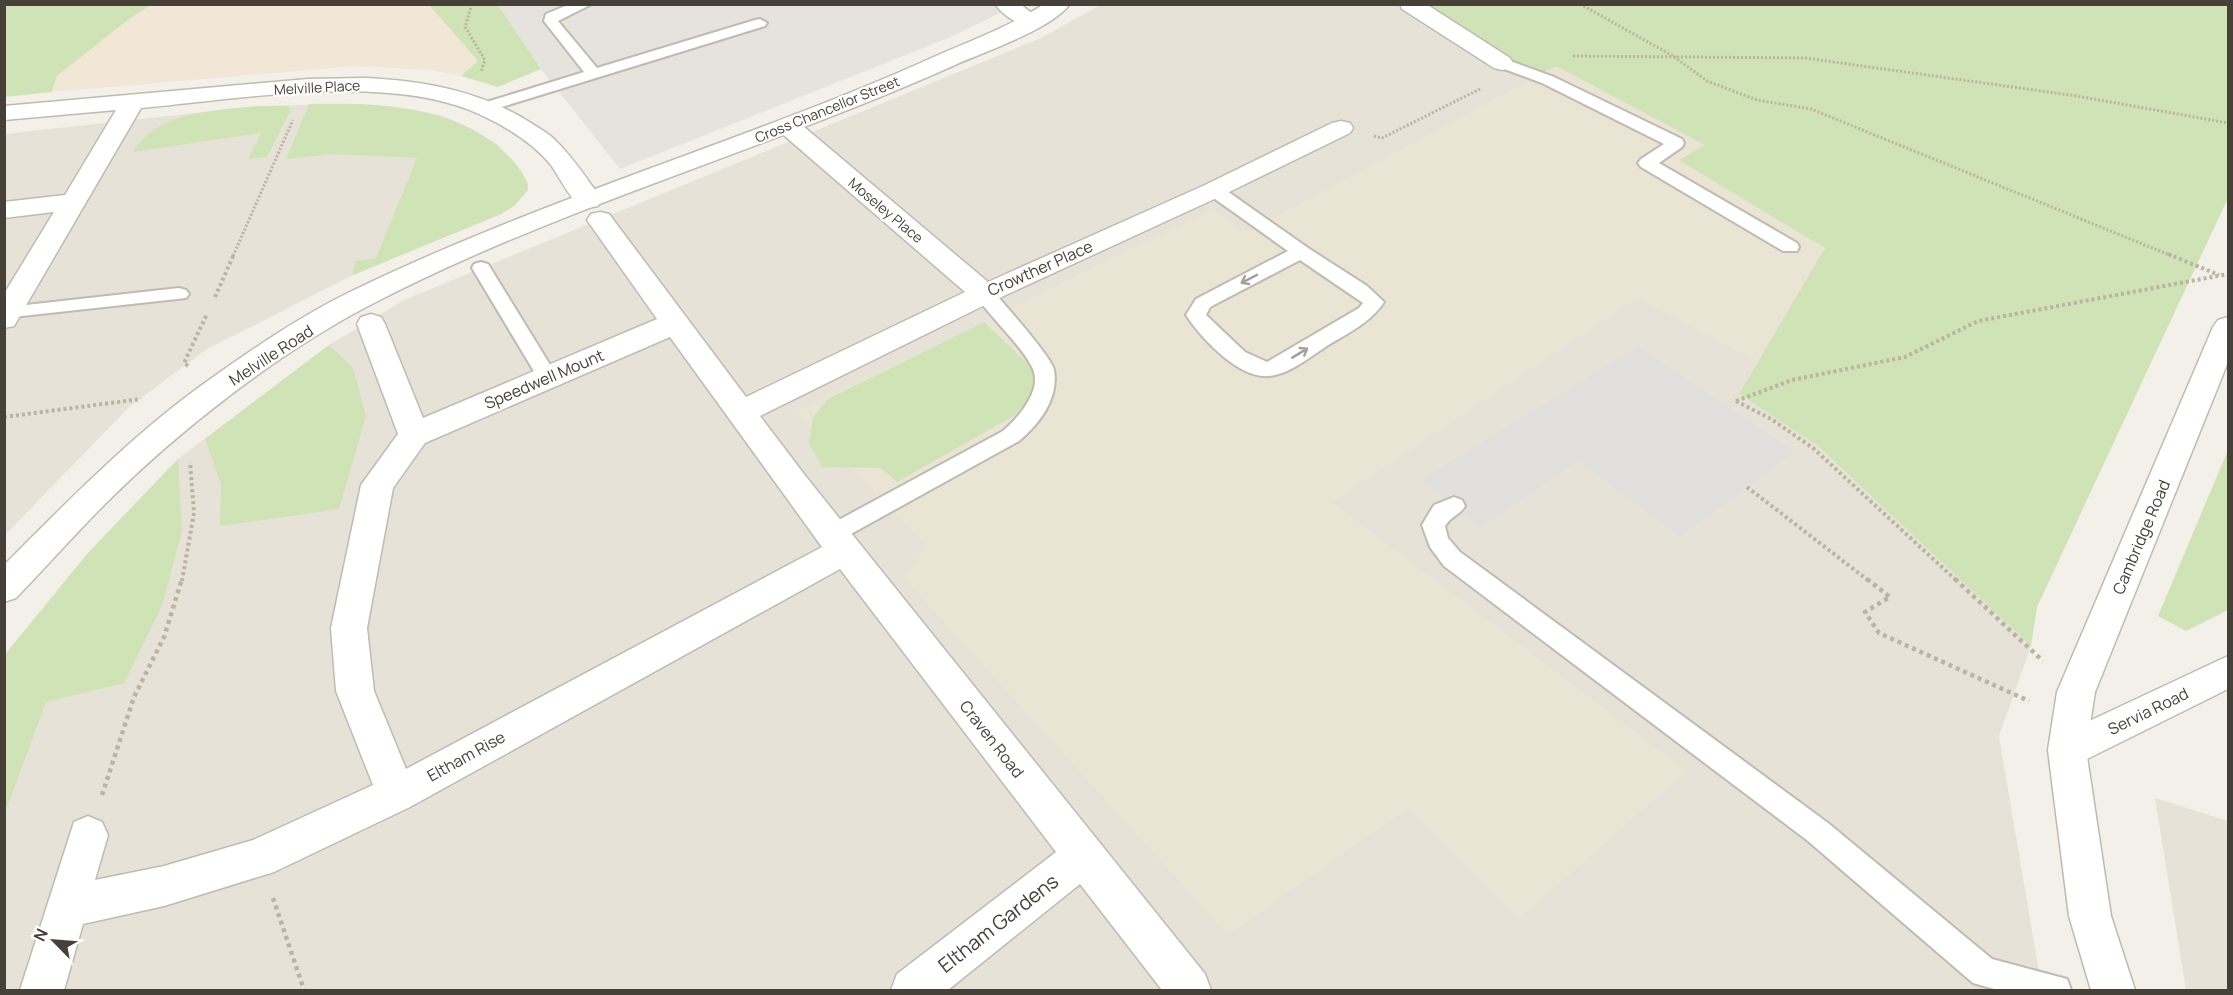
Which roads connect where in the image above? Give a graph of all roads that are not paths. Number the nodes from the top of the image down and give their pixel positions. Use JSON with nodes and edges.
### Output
{"nodes":[{"id":1,"x":585,"y":4,"type":"edge"},
{"id":2,"x":1005,"y":4,"type":"edge"},
{"id":3,"x":1060,"y":4,"type":"edge"},
{"id":4,"x":1410,"y":4,"type":"edge"},
{"id":5,"x":1032,"y":22,"type":"junction"},
{"id":6,"x":760,"y":23,"type":"dead end"},
{"id":7,"x":1511,"y":66,"type":"joint"},
{"id":8,"x":593,"y":73,"type":"junction"},
{"id":9,"x":133,"y":102,"type":"junction"},
{"id":10,"x":480,"y":104,"type":"junction"},
{"id":11,"x":4,"y":113,"type":"edge"},
{"id":12,"x":788,"y":126,"type":"junction"},
{"id":13,"x":1341,"y":128,"type":"road end"},
{"id":14,"x":1214,"y":190,"type":"junction"},
{"id":15,"x":74,"y":202,"type":"junction"},
{"id":16,"x":4,"y":210,"type":"edge"},
{"id":17,"x":595,"y":210,"type":"junction"},
{"id":18,"x":1790,"y":247,"type":"dead end"},
{"id":19,"x":1301,"y":252,"type":"junction"},
{"id":20,"x":481,"y":268,"type":"dead end"},
{"id":21,"x":179,"y":294,"type":"dead end"},
{"id":22,"x":985,"y":294,"type":"junction"},
{"id":23,"x":6,"y":316,"type":"edge"},
{"id":24,"x":675,"y":323,"type":"junction"},
{"id":25,"x":371,"y":324,"type":"dead end"},
{"id":26,"x":2229,"y":327,"type":"edge"},
{"id":27,"x":549,"y":378,"type":"junction"},
{"id":28,"x":741,"y":412,"type":"junction"},
{"id":29,"x":414,"y":435,"type":"junction"},
{"id":30,"x":1454,"y":506,"type":"dead end"},
{"id":31,"x":838,"y":543,"type":"junction"},
{"id":32,"x":4,"y":588,"type":"edge"},
{"id":33,"x":2229,"y":672,"type":"edge"},
{"id":34,"x":2071,"y":721,"type":"junction"},
{"id":35,"x":396,"y":795,"type":"junction"},
{"id":36,"x":88,"y":835,"type":"road end"},
{"id":37,"x":1084,"y":856,"type":"junction"},
{"id":38,"x":67,"y":906,"type":"junction"},
{"id":39,"x":42,"y":990,"type":"edge"},
{"id":40,"x":913,"y":990,"type":"edge"},
{"id":41,"x":1189,"y":990,"type":"edge"},
{"id":42,"x":2056,"y":990,"type":"edge"},
{"id":43,"x":2113,"y":990,"type":"edge"}],
"edges":[{"from":1,"to":8,"type":"lane"},
{"from":2,"to":5,"type":"street"},
{"from":3,"to":5,"type":"street","name":"Cross Chancellor Street"},
{"from":4,"to":7,"type":"street"},
{"from":5,"to":12,"type":"street","name":"Cross Chancellor Street"},
{"from":6,"to":8,"type":"lane"},
{"from":7,"to":18,"type":"lane"},
{"from":8,"to":10,"type":"lane"},
{"from":9,"to":10,"type":"street","name":"Melville Place"},
{"from":9,"to":11,"type":"street","name":"Melville Place"},
{"from":9,"to":15,"type":"street"},
{"from":10,"to":17,"type":"street","name":"Melville Place"},
{"from":12,"to":17,"type":"street","name":"Cross Chancellor Street"},
{"from":12,"to":22,"type":"street","name":"Moseley Place"},
{"from":13,"to":14,"type":"street","name":"Crowther Place"},
{"from":14,"to":19,"type":"lane"},
{"from":14,"to":22,"type":"street","name":"Crowther Place"},
{"from":15,"to":16,"type":"street"},
{"from":15,"to":23,"type":"street"},
{"from":17,"to":24,"type":"street"},
{"from":17,"to":32,"type":"street","name":"Melville Road"},
{"from":19,"to":19,"type":"lane","one_way":true},
{"from":20,"to":27,"type":"lane"},
{"from":21,"to":23,"type":"lane"},
{"from":22,"to":28,"type":"street","name":"Crowther Place"},
{"from":22,"to":31,"type":"lane"},
{"from":24,"to":27,"type":"street","name":"Speedwell Mount"},
{"from":24,"to":28,"type":"street"},
{"from":25,"to":29,"type":"street"},
{"from":26,"to":34,"type":"street","name":"Cambridge Road"},
{"from":27,"to":29,"type":"street","name":"Speedwell Mount"},
{"from":28,"to":31,"type":"street","name":"Craven Road"},
{"from":29,"to":35,"type":"street"},
{"from":30,"to":42,"type":"lane"},
{"from":31,"to":35,"type":"street","name":"Eltham Rise"},
{"from":31,"to":37,"type":"street","name":"Craven Road"},
{"from":33,"to":34,"type":"street","name":"Servia Road"},
{"from":34,"to":43,"type":"street"},
{"from":35,"to":38,"type":"street","name":"Eltham Rise"},
{"from":36,"to":38,"type":"street"},
{"from":37,"to":40,"type":"street","name":"Eltham Gardens"},
{"from":37,"to":41,"type":"street","name":"Craven Road"},
{"from":38,"to":39,"type":"street"}]}
